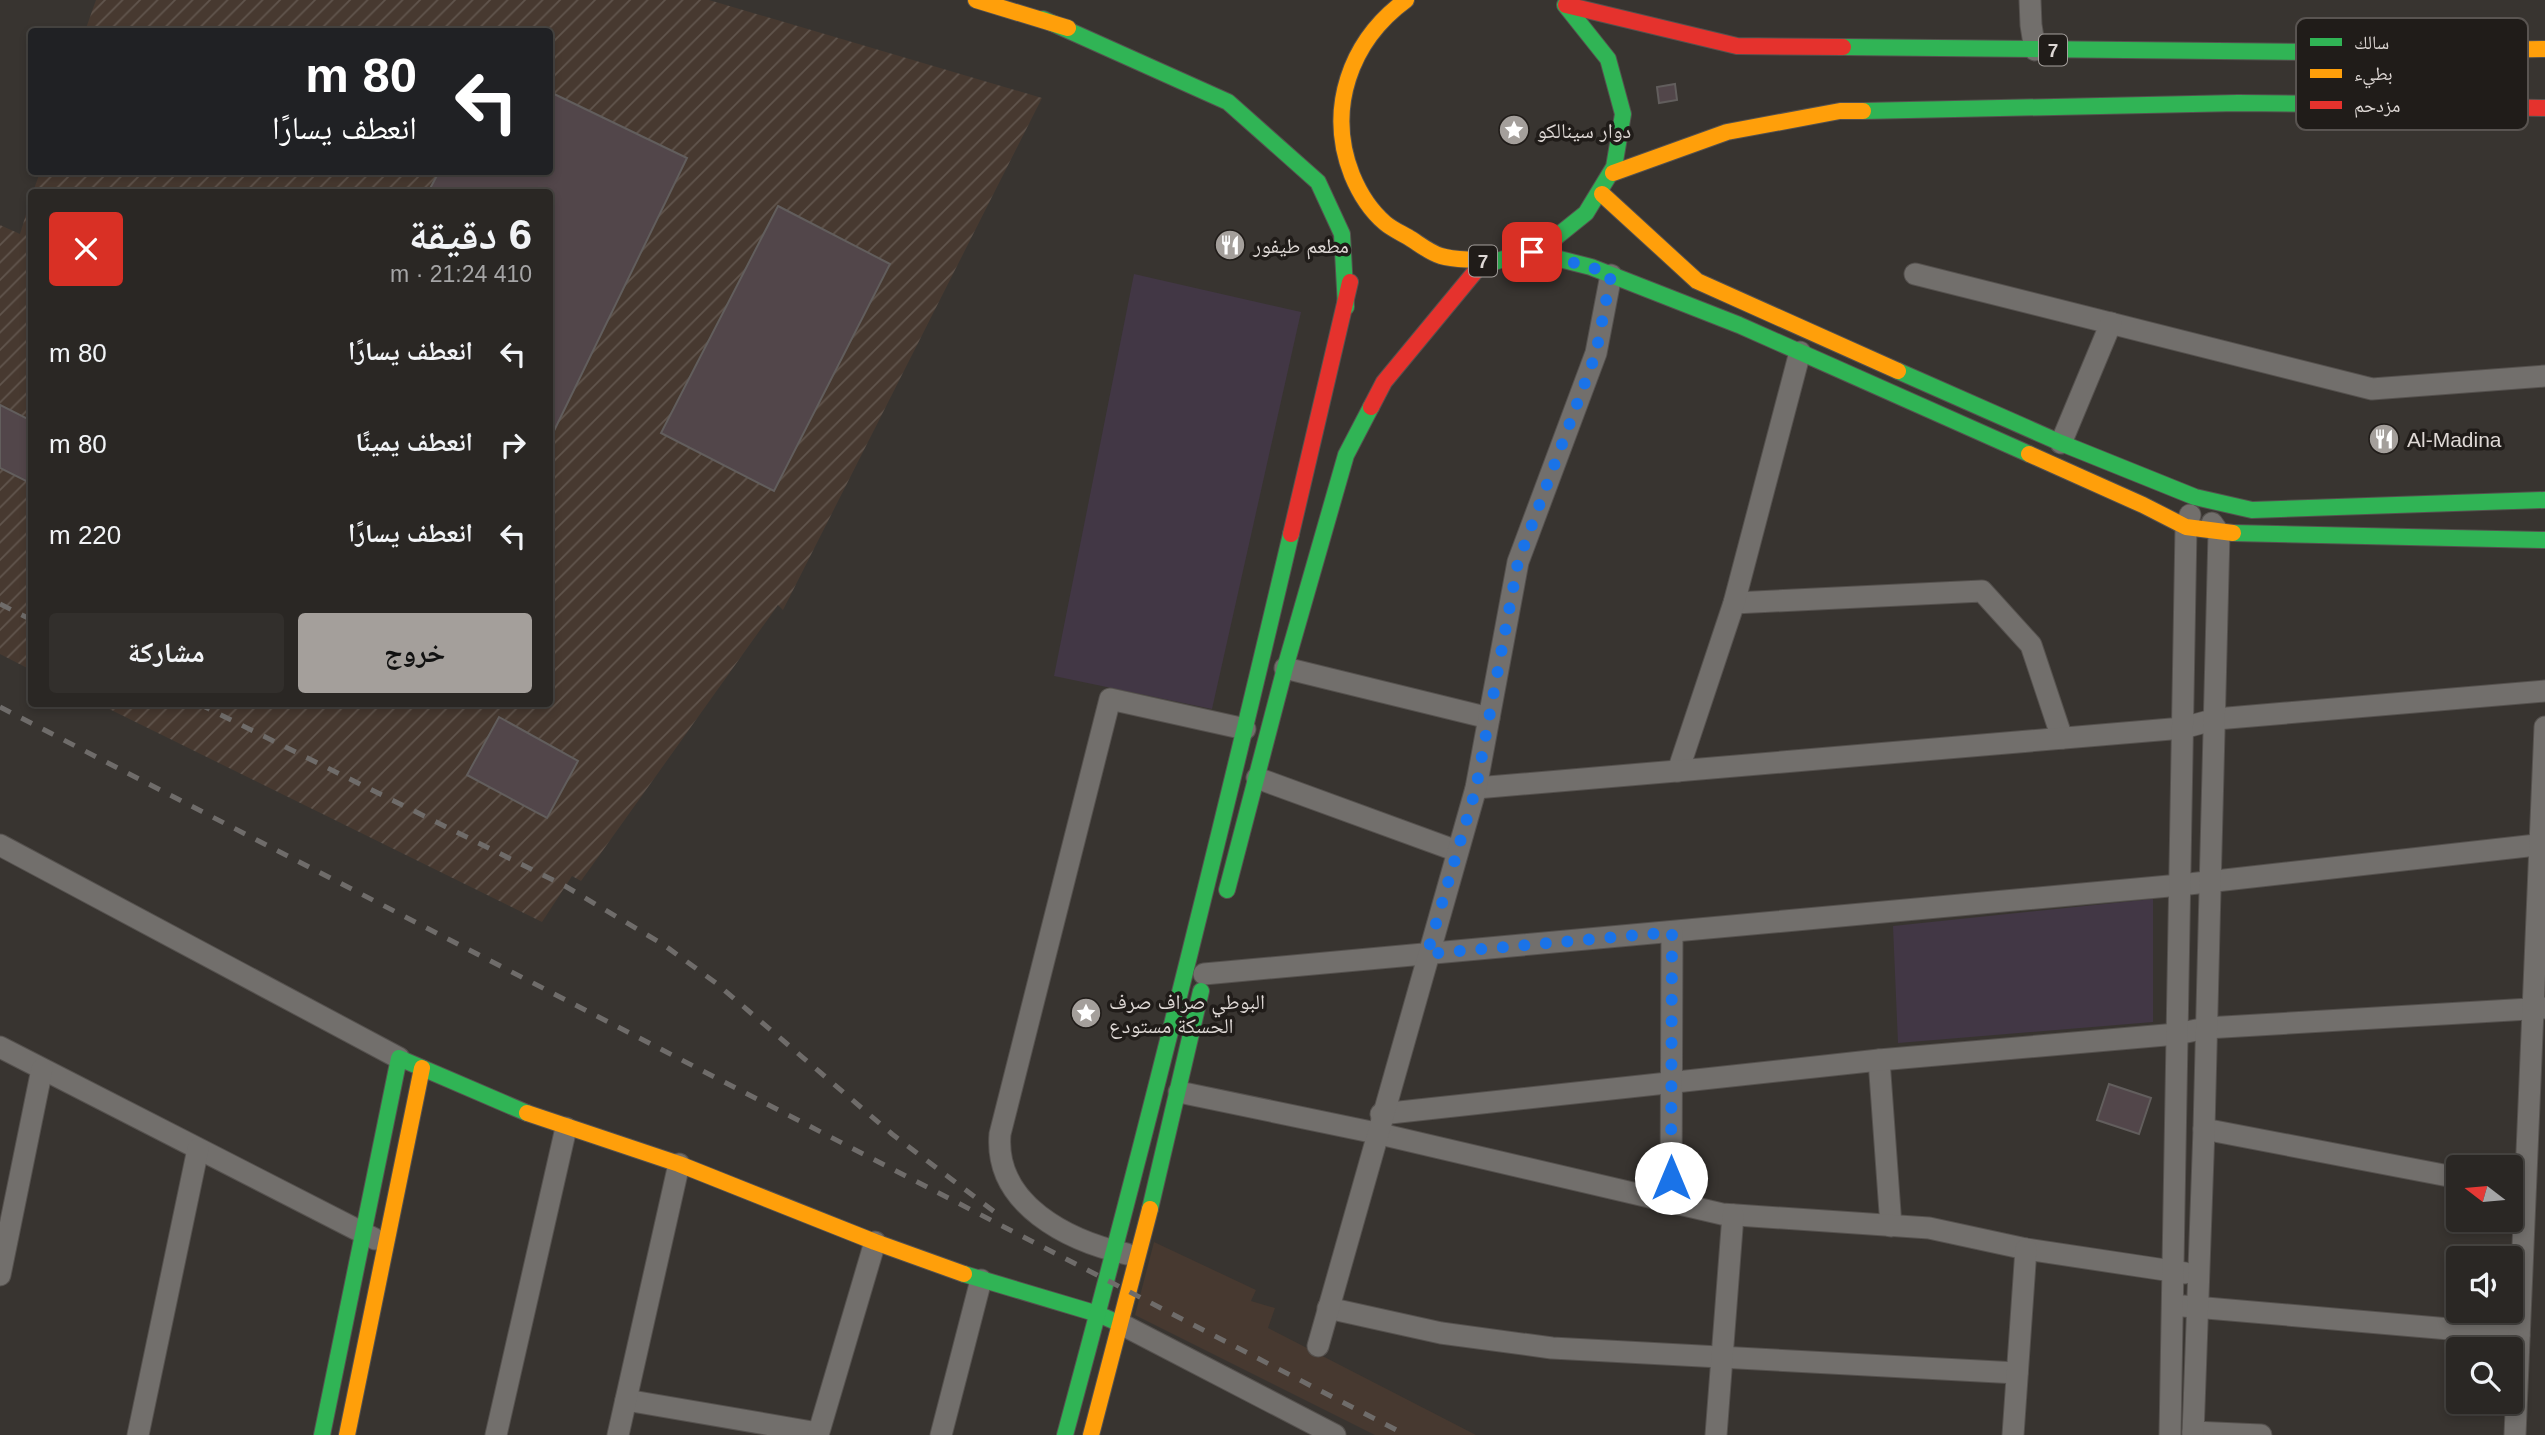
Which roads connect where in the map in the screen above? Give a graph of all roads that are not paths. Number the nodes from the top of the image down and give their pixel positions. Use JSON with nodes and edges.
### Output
{"nodes":[{"id":1,"x":976,"y":0,"type":"edge"},
{"id":2,"x":2030,"y":0,"type":"edge"},
{"id":3,"x":1381,"y":1,"type":"edge"},
{"id":4,"x":1404,"y":1,"type":"edge"},
{"id":5,"x":1561,"y":2,"type":"edge"},
{"id":6,"x":1043,"y":19,"type":"junction"},
{"id":7,"x":2035,"y":50,"type":"junction"},
{"id":8,"x":2296,"y":52,"type":"edge"},
{"id":9,"x":1246,"y":96,"type":"dead end"},
{"id":10,"x":2296,"y":104,"type":"edge"},
{"id":11,"x":1326,"y":155,"type":"dead end"},
{"id":12,"x":1612,"y":173,"type":"junction"},
{"id":13,"x":1354,"y":181,"type":"junction"},
{"id":14,"x":1602,"y":194,"type":"junction"},
{"id":15,"x":1363,"y":198,"type":"junction"},
{"id":16,"x":1532,"y":252,"type":"junction"},
{"id":17,"x":1484,"y":261,"type":"junction"},
{"id":18,"x":1915,"y":274,"type":"dead end"},
{"id":19,"x":1611,"y":275,"type":"junction"},
{"id":20,"x":1346,"y":307,"type":"junction"},
{"id":21,"x":2111,"y":323,"type":"junction"},
{"id":22,"x":1800,"y":352,"type":"junction"},
{"id":23,"x":2545,"y":376,"type":"edge"},
{"id":24,"x":2061,"y":443,"type":"junction"},
{"id":25,"x":2195,"y":497,"type":"junction"},
{"id":26,"x":2545,"y":500,"type":"edge"},
{"id":27,"x":2186,"y":527,"type":"junction"},
{"id":28,"x":2218,"y":534,"type":"junction"},
{"id":29,"x":2545,"y":540,"type":"edge"},
{"id":30,"x":1734,"y":603,"type":"junction"},
{"id":31,"x":1285,"y":668,"type":"junction"},
{"id":32,"x":2545,"y":691,"type":"edge"},
{"id":33,"x":1489,"y":718,"type":"junction"},
{"id":34,"x":2216,"y":719,"type":"junction"},
{"id":35,"x":2545,"y":727,"type":"edge"},
{"id":36,"x":2183,"y":728,"type":"junction"},
{"id":37,"x":1245,"y":729,"type":"junction"},
{"id":38,"x":2062,"y":738,"type":"junction"},
{"id":39,"x":1678,"y":771,"type":"junction"},
{"id":40,"x":1256,"y":778,"type":"junction"},
{"id":41,"x":1476,"y":788,"type":"junction"},
{"id":42,"x":2543,"y":844,"type":"edge"},
{"id":43,"x":0,"y":845,"type":"edge"},
{"id":44,"x":1457,"y":851,"type":"junction"},
{"id":45,"x":2210,"y":881,"type":"junction"},
{"id":46,"x":2180,"y":885,"type":"junction"},
{"id":47,"x":1222,"y":909,"type":"dead end"},
{"id":48,"x":1672,"y":932,"type":"junction"},
{"id":49,"x":1427,"y":954,"type":"junction"},
{"id":50,"x":1206,"y":967,"type":"joint"},
{"id":51,"x":2538,"y":1008,"type":"edge"},
{"id":52,"x":2206,"y":1028,"type":"junction"},
{"id":53,"x":2177,"y":1034,"type":"junction"},
{"id":54,"x":0,"y":1047,"type":"edge"},
{"id":55,"x":399,"y":1058,"type":"junction"},
{"id":56,"x":1879,"y":1060,"type":"junction"},
{"id":57,"x":422,"y":1068,"type":"junction"},
{"id":58,"x":43,"y":1069,"type":"junction"},
{"id":59,"x":1671,"y":1083,"type":"junction"},
{"id":60,"x":1179,"y":1092,"type":"junction"},
{"id":61,"x":1379,"y":1124,"type":"junction"},
{"id":62,"x":566,"y":1128,"type":"junction"},
{"id":63,"x":2204,"y":1129,"type":"junction"},
{"id":64,"x":198,"y":1149,"type":"junction"},
{"id":65,"x":2536,"y":1153,"type":"edge"},
{"id":66,"x":679,"y":1164,"type":"junction"},
{"id":67,"x":2446,"y":1176,"type":"edge"},
{"id":68,"x":2524,"y":1177,"type":"edge"},
{"id":69,"x":1671,"y":1202,"type":"junction"},
{"id":70,"x":1733,"y":1215,"type":"junction"},
{"id":71,"x":1891,"y":1226,"type":"junction"},
{"id":72,"x":2518,"y":1232,"type":"edge"},
{"id":73,"x":363,"y":1233,"type":"junction"},
{"id":74,"x":875,"y":1242,"type":"junction"},
{"id":75,"x":386,"y":1244,"type":"junction"},
{"id":76,"x":2026,"y":1250,"type":"junction"},
{"id":77,"x":1115,"y":1251,"type":"junction"},
{"id":78,"x":1139,"y":1257,"type":"junction"},
{"id":79,"x":2173,"y":1272,"type":"junction"},
{"id":80,"x":2198,"y":1274,"type":"junction"},
{"id":81,"x":0,"y":1275,"type":"edge"},
{"id":82,"x":981,"y":1280,"type":"junction"},
{"id":83,"x":2172,"y":1305,"type":"junction"},
{"id":84,"x":2197,"y":1307,"type":"junction"},
{"id":85,"x":1328,"y":1308,"type":"junction"},
{"id":86,"x":1098,"y":1314,"type":"junction"},
{"id":87,"x":1121,"y":1324,"type":"junction"},
{"id":88,"x":2519,"y":1335,"type":"junction"},
{"id":89,"x":1318,"y":1346,"type":"dead end"},
{"id":90,"x":1723,"y":1357,"type":"junction"},
{"id":91,"x":2017,"y":1373,"type":"junction"},
{"id":92,"x":626,"y":1400,"type":"junction"},
{"id":93,"x":2193,"y":1433,"type":"edge"},
{"id":94,"x":818,"y":1434,"type":"edge"},
{"id":95,"x":138,"y":1435,"type":"edge"},
{"id":96,"x":322,"y":1435,"type":"edge"},
{"id":97,"x":347,"y":1435,"type":"edge"},
{"id":98,"x":496,"y":1435,"type":"edge"},
{"id":99,"x":618,"y":1435,"type":"edge"},
{"id":100,"x":942,"y":1435,"type":"edge"},
{"id":101,"x":1065,"y":1435,"type":"edge"},
{"id":102,"x":1091,"y":1435,"type":"edge"},
{"id":103,"x":1335,"y":1435,"type":"edge"},
{"id":104,"x":1716,"y":1435,"type":"edge"},
{"id":105,"x":2013,"y":1435,"type":"edge"},
{"id":106,"x":2170,"y":1435,"type":"edge"},
{"id":107,"x":2261,"y":1435,"type":"edge"},
{"id":108,"x":2515,"y":1435,"type":"edge"}],
"edges":[{"from":1,"to":6,"type":"main road"},
{"from":2,"to":7,"type":"street"},
{"from":3,"to":4,"type":"main road","number":"7"},
{"from":4,"to":13,"type":"main road","number":"7"},
{"from":5,"to":7,"type":"main road","number":"7"},
{"from":5,"to":12,"type":"main road","number":"7"},
{"from":6,"to":9,"type":"main road"},
{"from":6,"to":20,"type":"main road"},
{"from":7,"to":8,"type":"main road","number":"7"},
{"from":10,"to":12,"type":"main road"},
{"from":11,"to":13,"type":"main road","number":"7"},
{"from":12,"to":14,"type":"main road","number":"7"},
{"from":13,"to":15,"type":"main road","number":"7"},
{"from":14,"to":16,"type":"main road","number":"7"},
{"from":14,"to":24,"type":"main road"},
{"from":15,"to":17,"type":"main road","number":"7"},
{"from":15,"to":20,"type":"main road"},
{"from":16,"to":17,"type":"main road","number":"7"},
{"from":16,"to":19,"type":"main road"},
{"from":17,"to":31,"type":"main road"},
{"from":18,"to":21,"type":"street"},
{"from":19,"to":22,"type":"main road"},
{"from":19,"to":33,"type":"street"},
{"from":20,"to":37,"type":"main road"},
{"from":21,"to":23,"type":"street"},
{"from":21,"to":24,"type":"street"},
{"from":22,"to":27,"type":"main road"},
{"from":22,"to":30,"type":"street"},
{"from":24,"to":25,"type":"main road"},
{"from":25,"to":26,"type":"main road"},
{"from":25,"to":27,"type":"street"},
{"from":25,"to":28,"type":"street"},
{"from":27,"to":28,"type":"main road"},
{"from":27,"to":36,"type":"street"},
{"from":28,"to":29,"type":"main road"},
{"from":28,"to":34,"type":"street"},
{"from":30,"to":38,"type":"street"},
{"from":30,"to":39,"type":"street"},
{"from":31,"to":33,"type":"street"},
{"from":31,"to":40,"type":"main road"},
{"from":32,"to":34,"type":"street"},
{"from":33,"to":41,"type":"street"},
{"from":34,"to":36,"type":"street"},
{"from":34,"to":45,"type":"street"},
{"from":35,"to":42,"type":"street"},
{"from":36,"to":38,"type":"street"},
{"from":36,"to":46,"type":"street"},
{"from":37,"to":77,"type":"main road"},
{"from":37,"to":77,"type":"street"},
{"from":38,"to":39,"type":"street"},
{"from":39,"to":41,"type":"street"},
{"from":40,"to":44,"type":"street"},
{"from":40,"to":47,"type":"main road"},
{"from":41,"to":44,"type":"street"},
{"from":42,"to":45,"type":"street"},
{"from":42,"to":51,"type":"street"},
{"from":43,"to":55,"type":"street"},
{"from":44,"to":49,"type":"street"},
{"from":45,"to":46,"type":"street"},
{"from":45,"to":52,"type":"street"},
{"from":46,"to":48,"type":"street"},
{"from":46,"to":53,"type":"street"},
{"from":48,"to":49,"type":"street"},
{"from":48,"to":59,"type":"street"},
{"from":49,"to":50,"type":"street"},
{"from":49,"to":61,"type":"street"},
{"from":50,"to":60,"type":"main road"},
{"from":51,"to":52,"type":"street"},
{"from":51,"to":65,"type":"street"},
{"from":52,"to":53,"type":"street"},
{"from":52,"to":63,"type":"street"},
{"from":53,"to":56,"type":"street"},
{"from":53,"to":79,"type":"street"},
{"from":54,"to":58,"type":"street"},
{"from":55,"to":57,"type":"main road"},
{"from":55,"to":73,"type":"main road"},
{"from":56,"to":59,"type":"street"},
{"from":56,"to":71,"type":"street"},
{"from":57,"to":62,"type":"main road"},
{"from":57,"to":75,"type":"main road"},
{"from":58,"to":64,"type":"street"},
{"from":58,"to":81,"type":"street"},
{"from":59,"to":61,"type":"street"},
{"from":59,"to":69,"type":"street"},
{"from":60,"to":61,"type":"street"},
{"from":60,"to":78,"type":"main road"},
{"from":61,"to":69,"type":"street"},
{"from":61,"to":85,"type":"street"},
{"from":62,"to":66,"type":"main road"},
{"from":62,"to":98,"type":"street"},
{"from":63,"to":67,"type":"street"},
{"from":63,"to":80,"type":"street"},
{"from":64,"to":73,"type":"street"},
{"from":64,"to":95,"type":"street"},
{"from":65,"to":68,"type":"street"},
{"from":66,"to":74,"type":"main road"},
{"from":66,"to":92,"type":"street"},
{"from":69,"to":70,"type":"street"},
{"from":70,"to":71,"type":"street"},
{"from":70,"to":90,"type":"street"},
{"from":71,"to":76,"type":"street"},
{"from":72,"to":88,"type":"street"},
{"from":73,"to":75,"type":"street"},
{"from":73,"to":96,"type":"main road"},
{"from":74,"to":82,"type":"main road"},
{"from":74,"to":94,"type":"street"},
{"from":75,"to":97,"type":"main road"},
{"from":76,"to":79,"type":"street"},
{"from":76,"to":91,"type":"street"},
{"from":77,"to":78,"type":"street"},
{"from":77,"to":86,"type":"main road"},
{"from":78,"to":87,"type":"main road"},
{"from":79,"to":80,"type":"street"},
{"from":79,"to":83,"type":"street"},
{"from":80,"to":84,"type":"street"},
{"from":82,"to":86,"type":"main road"},
{"from":82,"to":100,"type":"street"},
{"from":83,"to":84,"type":"street"},
{"from":83,"to":106,"type":"street"},
{"from":84,"to":88,"type":"street"},
{"from":84,"to":93,"type":"street"},
{"from":85,"to":89,"type":"street"},
{"from":85,"to":90,"type":"street"},
{"from":86,"to":87,"type":"main road"},
{"from":86,"to":101,"type":"main road"},
{"from":87,"to":102,"type":"main road"},
{"from":87,"to":103,"type":"street"},
{"from":88,"to":108,"type":"street"},
{"from":90,"to":91,"type":"street"},
{"from":90,"to":104,"type":"street"},
{"from":91,"to":105,"type":"street"},
{"from":92,"to":94,"type":"street"},
{"from":92,"to":99,"type":"street"},
{"from":93,"to":107,"type":"street"}]}
